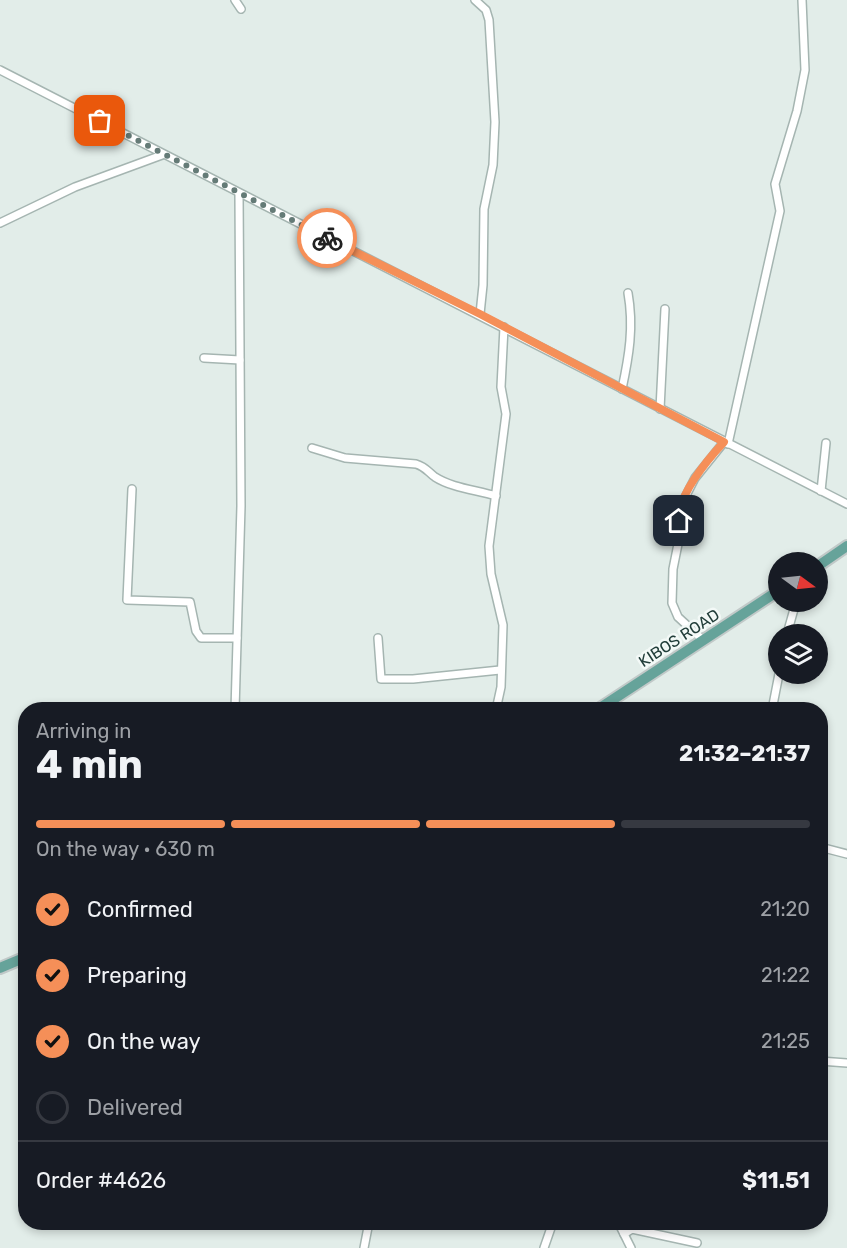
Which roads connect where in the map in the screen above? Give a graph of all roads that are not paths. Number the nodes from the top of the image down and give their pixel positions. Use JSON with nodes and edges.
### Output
{"nodes":[{"id":1,"x":235,"y":0,"type":"edge"},
{"id":2,"x":475,"y":0,"type":"edge"},
{"id":3,"x":801,"y":0,"type":"edge"},
{"id":4,"x":241,"y":9,"type":"dead end"},
{"id":5,"x":0,"y":70,"type":"edge"},
{"id":6,"x":162,"y":154,"type":"junction"},
{"id":7,"x":239,"y":194,"type":"junction"},
{"id":8,"x":0,"y":223,"type":"edge"},
{"id":9,"x":628,"y":293,"type":"dead end"},
{"id":10,"x":665,"y":309,"type":"dead end"},
{"id":11,"x":480,"y":314,"type":"junction"},
{"id":12,"x":504,"y":327,"type":"junction"},
{"id":13,"x":204,"y":358,"type":"dead end"},
{"id":14,"x":240,"y":360,"type":"junction"},
{"id":15,"x":622,"y":389,"type":"junction"},
{"id":16,"x":660,"y":409,"type":"junction"},
{"id":17,"x":726,"y":443,"type":"junction"},
{"id":18,"x":826,"y":443,"type":"dead end"},
{"id":19,"x":312,"y":448,"type":"dead end"},
{"id":20,"x":132,"y":489,"type":"dead end"},
{"id":21,"x":821,"y":491,"type":"junction"},
{"id":22,"x":496,"y":496,"type":"junction"},
{"id":23,"x":847,"y":504,"type":"edge"},
{"id":24,"x":847,"y":546,"type":"edge"},
{"id":25,"x":828,"y":559,"type":"edge"},
{"id":26,"x":768,"y":598,"type":"edge"},
{"id":27,"x":237,"y":638,"type":"junction"},
{"id":28,"x":378,"y":638,"type":"dead end"},
{"id":29,"x":703,"y":640,"type":"junction"},
{"id":30,"x":500,"y":670,"type":"junction"},
{"id":31,"x":776,"y":684,"type":"edge"},
{"id":32,"x":235,"y":702,"type":"edge"},
{"id":33,"x":498,"y":702,"type":"edge"},
{"id":34,"x":609,"y":702,"type":"edge"},
{"id":35,"x":773,"y":702,"type":"edge"},
{"id":36,"x":828,"y":849,"type":"edge"},
{"id":37,"x":847,"y":854,"type":"edge"},
{"id":38,"x":18,"y":960,"type":"edge"},
{"id":39,"x":0,"y":968,"type":"edge"},
{"id":40,"x":828,"y":1062,"type":"edge"},
{"id":41,"x":847,"y":1063,"type":"edge"},
{"id":42,"x":367,"y":1230,"type":"edge"},
{"id":43,"x":550,"y":1230,"type":"edge"},
{"id":44,"x":622,"y":1230,"type":"edge"},
{"id":45,"x":629,"y":1230,"type":"edge"},
{"id":46,"x":641,"y":1230,"type":"edge"},
{"id":47,"x":624,"y":1234,"type":"junction"},
{"id":48,"x":698,"y":1243,"type":"dead end"},
{"id":49,"x":364,"y":1248,"type":"edge"},
{"id":50,"x":544,"y":1248,"type":"edge"},
{"id":51,"x":631,"y":1248,"type":"edge"}],
"edges":[{"from":1,"to":4,"type":"street"},
{"from":2,"to":11,"type":"street"},
{"from":3,"to":17,"type":"street"},
{"from":5,"to":6,"type":"street"},
{"from":6,"to":7,"type":"street"},
{"from":6,"to":8,"type":"street"},
{"from":7,"to":11,"type":"street"},
{"from":7,"to":14,"type":"street"},
{"from":9,"to":15,"type":"street"},
{"from":10,"to":16,"type":"street"},
{"from":11,"to":12,"type":"street"},
{"from":12,"to":15,"type":"street"},
{"from":12,"to":22,"type":"street"},
{"from":13,"to":14,"type":"street"},
{"from":14,"to":27,"type":"street"},
{"from":15,"to":16,"type":"street"},
{"from":16,"to":17,"type":"street"},
{"from":17,"to":21,"type":"street"},
{"from":17,"to":29,"type":"street"},
{"from":18,"to":21,"type":"street"},
{"from":19,"to":22,"type":"street"},
{"from":20,"to":27,"type":"street"},
{"from":21,"to":23,"type":"street"},
{"from":22,"to":30,"type":"street"},
{"from":24,"to":25,"type":"main road"},
{"from":26,"to":29,"type":"main road","name":"KIBOS ROAD"},
{"from":27,"to":32,"type":"street"},
{"from":28,"to":30,"type":"street"},
{"from":29,"to":34,"type":"main road","name":"KIBOS ROAD"},
{"from":30,"to":33,"type":"street"},
{"from":31,"to":35,"type":"street"},
{"from":36,"to":37,"type":"street"},
{"from":38,"to":39,"type":"main road"},
{"from":40,"to":41,"type":"street"},
{"from":42,"to":49,"type":"street"},
{"from":43,"to":50,"type":"street"},
{"from":44,"to":47,"type":"street"},
{"from":45,"to":47,"type":"street"},
{"from":46,"to":48,"type":"street"},
{"from":47,"to":51,"type":"street"}]}
